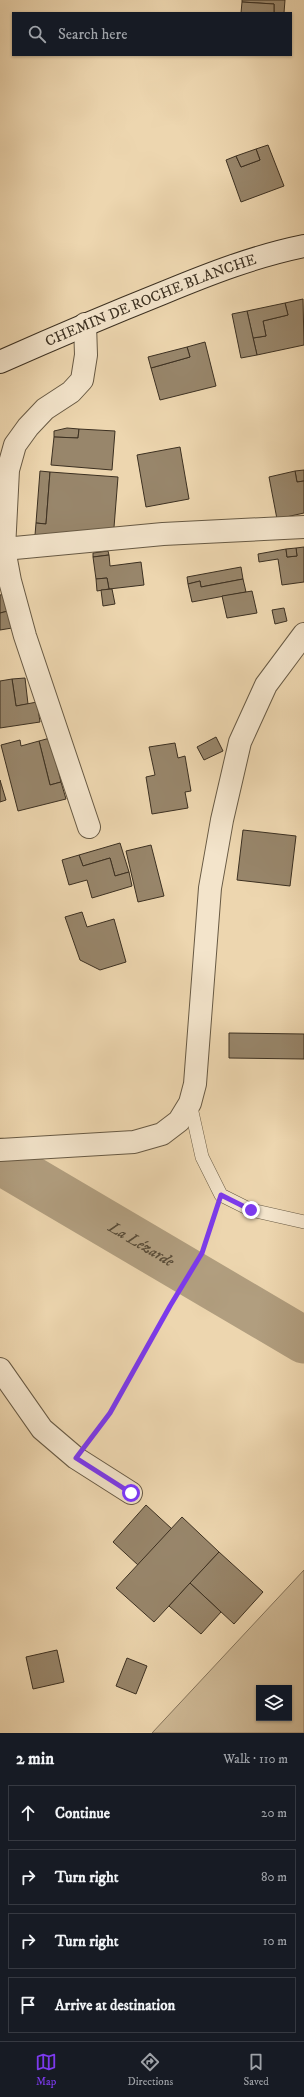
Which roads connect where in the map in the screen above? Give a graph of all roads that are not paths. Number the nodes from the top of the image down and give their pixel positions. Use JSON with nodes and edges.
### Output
{"nodes":[{"id":1,"x":304,"y":246,"type":"edge"},
{"id":2,"x":85,"y":324,"type":"junction"},
{"id":3,"x":0,"y":362,"type":"edge"},
{"id":4,"x":304,"y":527,"type":"edge"},
{"id":5,"x":4,"y":549,"type":"junction"},
{"id":6,"x":304,"y":634,"type":"edge"},
{"id":7,"x":89,"y":827,"type":"dead end"},
{"id":8,"x":190,"y":1103,"type":"junction"},
{"id":9,"x":7,"y":1149,"type":"edge"},
{"id":10,"x":304,"y":1222,"type":"edge"},
{"id":11,"x":0,"y":1369,"type":"edge"},
{"id":12,"x":131,"y":1493,"type":"dead end"}],
"edges":[{"from":1,"to":2,"type":"street","name":"CHEMIN DE ROCHE BLANCHE"},
{"from":2,"to":3,"type":"street","name":"CHEMIN DE ROCHE BLANCHE"},
{"from":2,"to":5,"type":"street"},
{"from":4,"to":5,"type":"street"},
{"from":5,"to":7,"type":"street"},
{"from":6,"to":8,"type":"street"},
{"from":8,"to":9,"type":"street"},
{"from":8,"to":10,"type":"lane"},
{"from":11,"to":12,"type":"street"}]}
